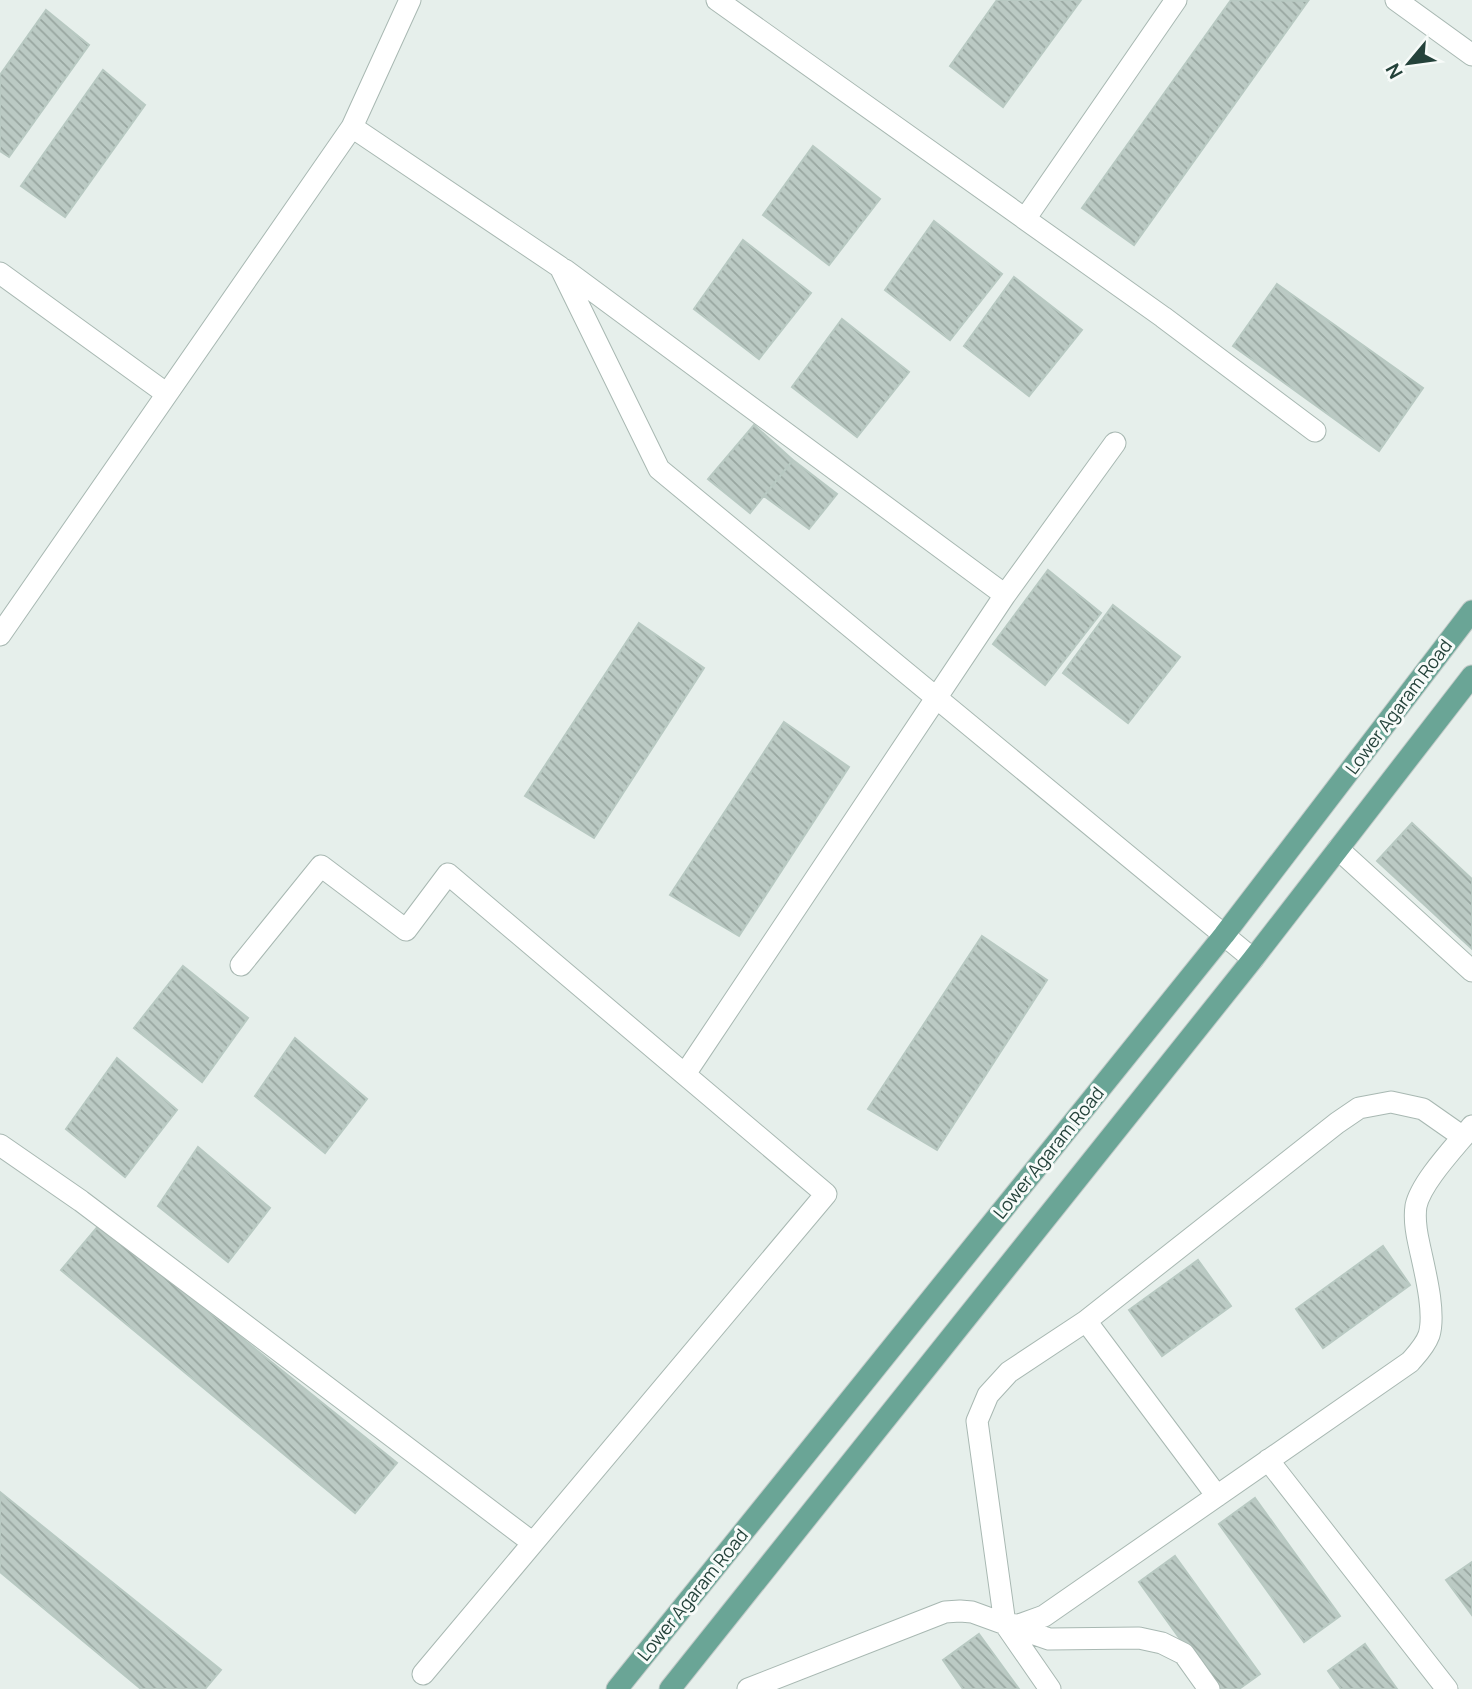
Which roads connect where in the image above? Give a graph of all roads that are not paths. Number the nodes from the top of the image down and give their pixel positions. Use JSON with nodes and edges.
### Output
{"nodes":[{"id":1,"x":410,"y":0,"type":"edge"},
{"id":2,"x":718,"y":0,"type":"edge"},
{"id":3,"x":1176,"y":0,"type":"edge"},
{"id":4,"x":1396,"y":0,"type":"edge"},
{"id":5,"x":1472,"y":55,"type":"edge"},
{"id":6,"x":352,"y":127,"type":"junction"},
{"id":7,"x":1025,"y":219,"type":"junction"},
{"id":8,"x":560,"y":267,"type":"junction"},
{"id":9,"x":0,"y":273,"type":"edge"},
{"id":10,"x":167,"y":394,"type":"junction"},
{"id":11,"x":1315,"y":431,"type":"dead end"},
{"id":12,"x":1115,"y":443,"type":"dead end"},
{"id":13,"x":1004,"y":595,"type":"junction"},
{"id":14,"x":1472,"y":611,"type":"edge"},
{"id":15,"x":0,"y":635,"type":"edge"},
{"id":16,"x":1472,"y":676,"type":"edge"},
{"id":17,"x":937,"y":698,"type":"junction"},
{"id":18,"x":1338,"y":849,"type":"junction"},
{"id":19,"x":1224,"y":935,"type":"junction"},
{"id":20,"x":1253,"y":959,"type":"junction"},
{"id":21,"x":242,"y":965,"type":"dead end"},
{"id":22,"x":1472,"y":971,"type":"edge"},
{"id":23,"x":685,"y":1074,"type":"junction"},
{"id":24,"x":1468,"y":1132,"type":"edge"},
{"id":25,"x":0,"y":1144,"type":"edge"},
{"id":26,"x":1086,"y":1321,"type":"junction"},
{"id":27,"x":1268,"y":1460,"type":"junction"},
{"id":28,"x":1217,"y":1496,"type":"junction"},
{"id":29,"x":533,"y":1543,"type":"junction"},
{"id":30,"x":1005,"y":1624,"type":"junction"},
{"id":31,"x":423,"y":1674,"type":"dead end"},
{"id":32,"x":617,"y":1689,"type":"edge"},
{"id":33,"x":670,"y":1689,"type":"edge"},
{"id":34,"x":748,"y":1689,"type":"edge"},
{"id":35,"x":1050,"y":1689,"type":"edge"},
{"id":36,"x":1209,"y":1689,"type":"edge"},
{"id":37,"x":1447,"y":1689,"type":"edge"}],
"edges":[{"from":1,"to":6,"type":"lane"},
{"from":2,"to":7,"type":"lane"},
{"from":3,"to":7,"type":"lane"},
{"from":4,"to":5,"type":"lane"},
{"from":6,"to":8,"type":"lane"},
{"from":6,"to":10,"type":"lane"},
{"from":7,"to":11,"type":"lane"},
{"from":8,"to":13,"type":"lane"},
{"from":8,"to":17,"type":"lane"},
{"from":9,"to":10,"type":"lane"},
{"from":10,"to":15,"type":"lane"},
{"from":12,"to":13,"type":"lane"},
{"from":13,"to":17,"type":"lane"},
{"from":14,"to":19,"type":"main road","name":"Lower Agaram Road"},
{"from":16,"to":18,"type":"main road"},
{"from":17,"to":19,"type":"lane"},
{"from":17,"to":23,"type":"lane"},
{"from":18,"to":20,"type":"main road"},
{"from":18,"to":22,"type":"lane"},
{"from":19,"to":20,"type":"lane"},
{"from":19,"to":32,"type":"main road","name":"Lower Agaram Road"},
{"from":20,"to":33,"type":"main road"},
{"from":21,"to":23,"type":"lane"},
{"from":23,"to":29,"type":"lane"},
{"from":24,"to":26,"type":"lane"},
{"from":24,"to":27,"type":"lane"},
{"from":25,"to":29,"type":"lane"},
{"from":26,"to":28,"type":"lane"},
{"from":26,"to":30,"type":"lane"},
{"from":27,"to":28,"type":"lane"},
{"from":27,"to":37,"type":"lane"},
{"from":28,"to":30,"type":"lane"},
{"from":29,"to":31,"type":"lane"},
{"from":30,"to":34,"type":"lane"},
{"from":30,"to":35,"type":"lane"},
{"from":30,"to":36,"type":"lane"}]}
